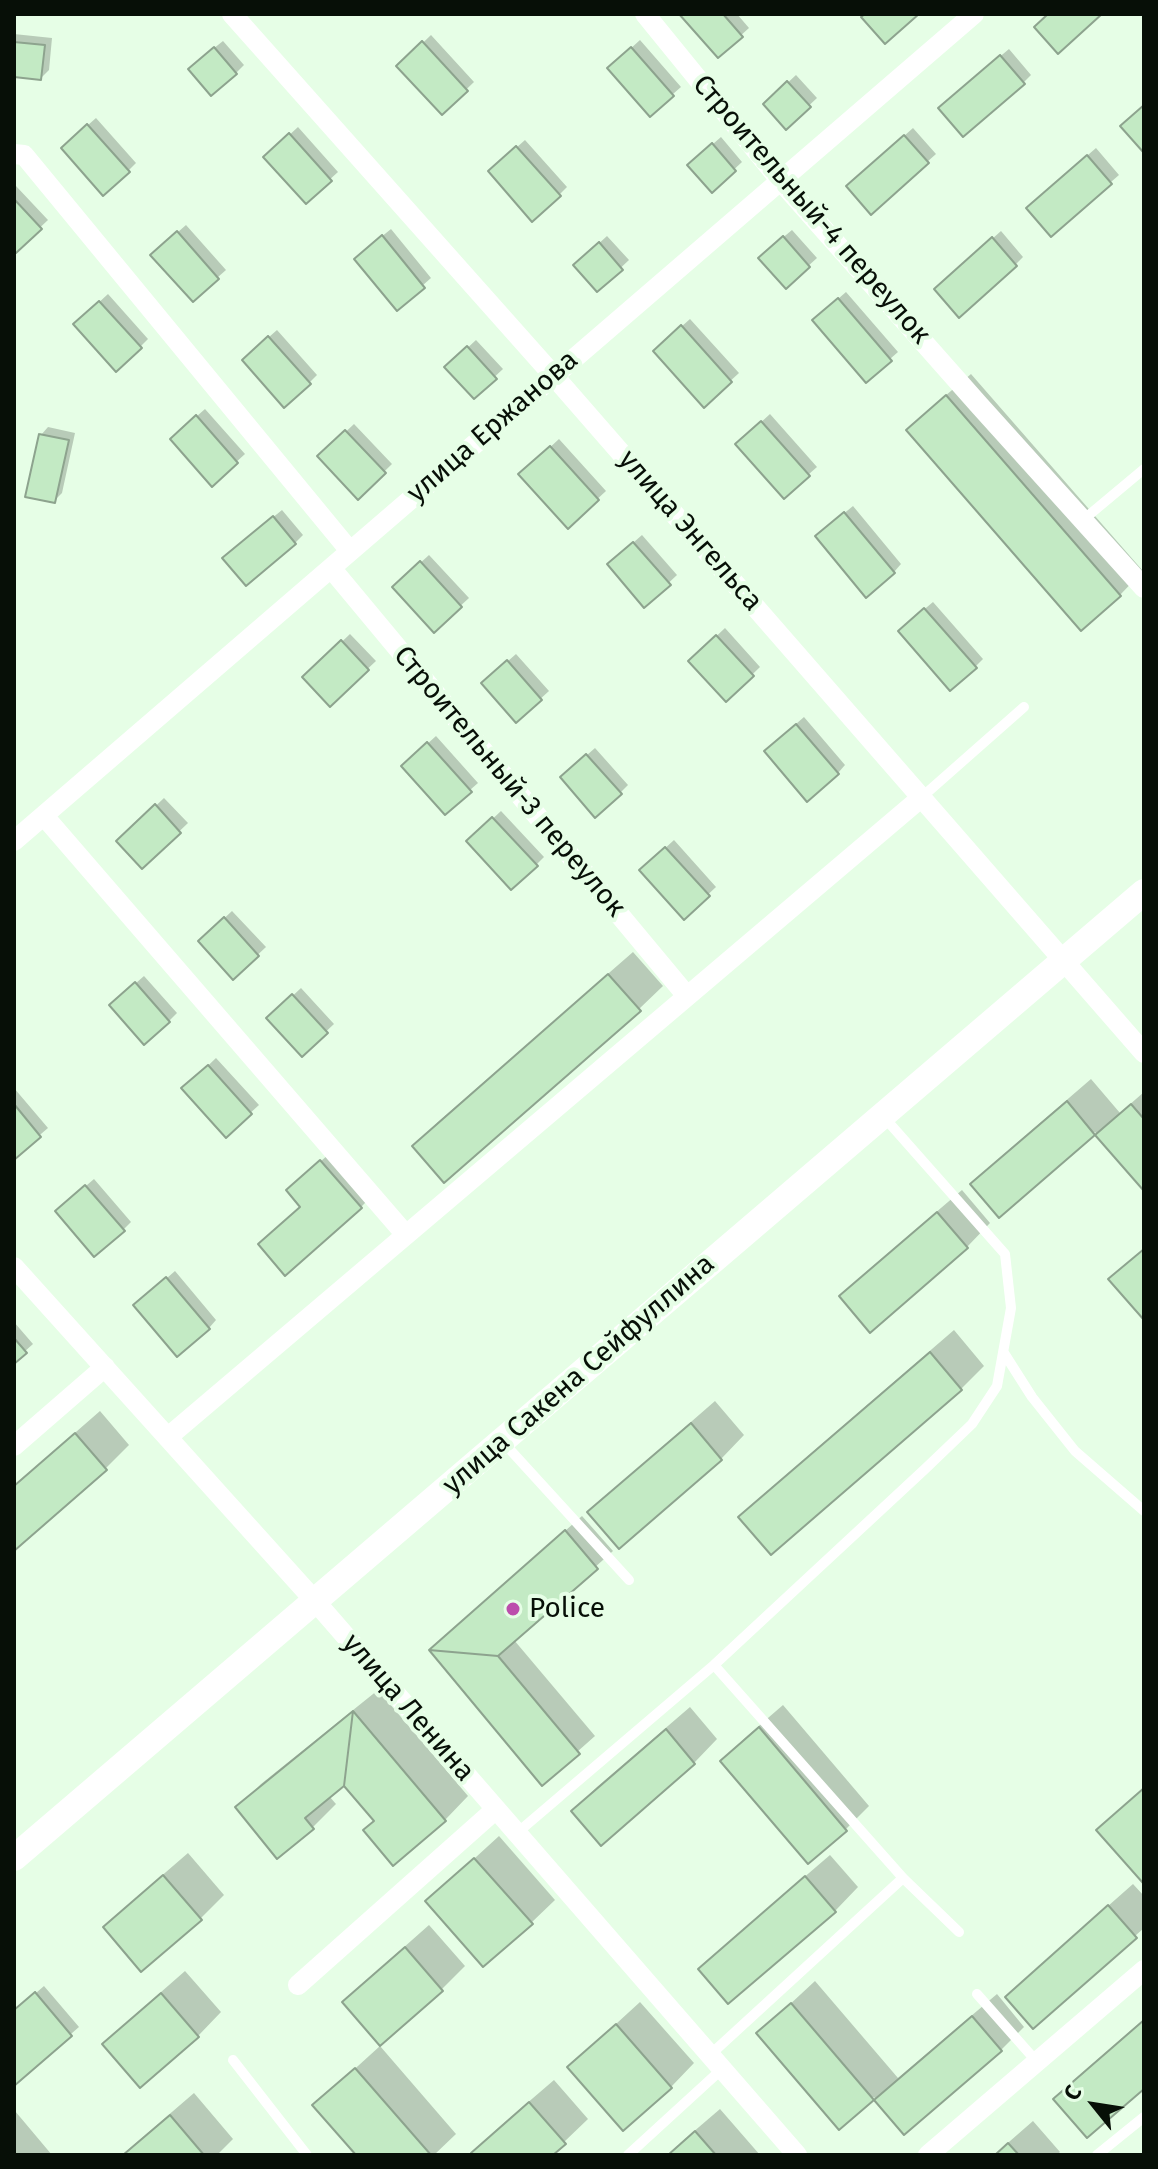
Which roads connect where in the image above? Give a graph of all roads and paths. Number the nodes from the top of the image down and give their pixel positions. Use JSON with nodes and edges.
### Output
{"nodes":[{"id":1,"x":232,"y":14,"type":"edge"},
{"id":2,"x":645,"y":14,"type":"edge"},
{"id":3,"x":974,"y":14,"type":"edge"},
{"id":4,"x":14,"y":154,"type":"edge"},
{"id":5,"x":780,"y":180,"type":"junction"},
{"id":6,"x":553,"y":375,"type":"junction"},
{"id":7,"x":1144,"y":469,"type":"edge"},
{"id":8,"x":1083,"y":520,"type":"junction"},
{"id":9,"x":350,"y":551,"type":"junction"},
{"id":10,"x":331,"y":568,"type":"junction"},
{"id":11,"x":1144,"y":588,"type":"edge"},
{"id":12,"x":1024,"y":707,"type":"dead end"},
{"id":13,"x":922,"y":797,"type":"junction"},
{"id":14,"x":44,"y":816,"type":"junction"},
{"id":15,"x":16,"y":834,"type":"edge"},
{"id":16,"x":1144,"y":892,"type":"edge"},
{"id":17,"x":1065,"y":960,"type":"junction"},
{"id":18,"x":687,"y":996,"type":"junction"},
{"id":19,"x":1144,"y":1053,"type":"edge"},
{"id":20,"x":882,"y":1114,"type":"junction"},
{"id":21,"x":406,"y":1235,"type":"junction"},
{"id":22,"x":14,"y":1267,"type":"edge"},
{"id":23,"x":1004,"y":1353,"type":"junction"},
{"id":24,"x":105,"y":1367,"type":"junction"},
{"id":25,"x":168,"y":1437,"type":"junction"},
{"id":26,"x":502,"y":1441,"type":"junction"},
{"id":27,"x":14,"y":1446,"type":"edge"},
{"id":28,"x":1144,"y":1511,"type":"edge"},
{"id":29,"x":629,"y":1580,"type":"dead end"},
{"id":30,"x":315,"y":1601,"type":"junction"},
{"id":31,"x":714,"y":1665,"type":"junction"},
{"id":32,"x":496,"y":1809,"type":"junction"},
{"id":33,"x":517,"y":1833,"type":"junction"},
{"id":34,"x":14,"y":1858,"type":"edge"},
{"id":35,"x":903,"y":1878,"type":"junction"},
{"id":36,"x":959,"y":1932,"type":"dead end"},
{"id":37,"x":1144,"y":1970,"type":"edge"},
{"id":38,"x":298,"y":1985,"type":"dead end"},
{"id":39,"x":977,"y":1994,"type":"dead end"},
{"id":40,"x":233,"y":2060,"type":"dead end"},
{"id":41,"x":716,"y":2062,"type":"junction"},
{"id":42,"x":1037,"y":2062,"type":"junction"},
{"id":43,"x":1144,"y":2117,"type":"edge"},
{"id":44,"x":307,"y":2155,"type":"edge"},
{"id":45,"x":628,"y":2155,"type":"edge"},
{"id":46,"x":797,"y":2155,"type":"edge"},
{"id":47,"x":928,"y":2155,"type":"edge"},
{"id":48,"x":1097,"y":2155,"type":"edge"}],
"edges":[{"from":1,"to":6,"type":"street","name":"улица Энгельса"},
{"from":2,"to":5,"type":"street","name":"Строительный-4 переулок"},
{"from":3,"to":5,"type":"street","name":"улица Ержанова"},
{"from":4,"to":9,"type":"street"},
{"from":5,"to":6,"type":"street","name":"улица Ержанова"},
{"from":5,"to":8,"type":"street","name":"Строительный-4 переулок"},
{"from":6,"to":9,"type":"street","name":"улица Ержанова"},
{"from":6,"to":13,"type":"street","name":"улица Энгельса"},
{"from":7,"to":8,"type":"lane"},
{"from":8,"to":11,"type":"street","name":"Строительный-4 переулок"},
{"from":9,"to":10,"type":"street","name":"улица Ержанова"},
{"from":10,"to":14,"type":"street","name":"улица Ержанова"},
{"from":10,"to":18,"type":"street","name":"Строительный-3 переулок"},
{"from":12,"to":13,"type":"lane"},
{"from":13,"to":17,"type":"street","name":"улица Энгельса"},
{"from":13,"to":18,"type":"street"},
{"from":14,"to":15,"type":"street","name":"улица Ержанова"},
{"from":14,"to":21,"type":"street"},
{"from":16,"to":17,"type":"street","name":"улица Сакена Сейфуллина"},
{"from":17,"to":19,"type":"street","name":"улица Энгельса"},
{"from":17,"to":20,"type":"street","name":"улица Сакена Сейфуллина"},
{"from":18,"to":21,"type":"street"},
{"from":20,"to":23,"type":"lane"},
{"from":20,"to":26,"type":"street","name":"улица Сакена Сейфуллина"},
{"from":21,"to":25,"type":"street"},
{"from":22,"to":24,"type":"street","name":"улица Ленина"},
{"from":23,"to":28,"type":"lane"},
{"from":23,"to":31,"type":"lane"},
{"from":24,"to":25,"type":"street","name":"улица Ленина"},
{"from":24,"to":27,"type":"street"},
{"from":25,"to":30,"type":"street","name":"улица Ленина"},
{"from":26,"to":29,"type":"lane"},
{"from":26,"to":30,"type":"street","name":"улица Сакена Сейфуллина"},
{"from":30,"to":32,"type":"street","name":"улица Ленина"},
{"from":30,"to":34,"type":"street","name":"улица Сакена Сейфуллина"},
{"from":31,"to":33,"type":"lane"},
{"from":31,"to":35,"type":"lane"},
{"from":32,"to":33,"type":"street","name":"улица Ленина"},
{"from":32,"to":38,"type":"street"},
{"from":33,"to":41,"type":"street","name":"улица Ленина"},
{"from":35,"to":36,"type":"lane"},
{"from":35,"to":41,"type":"lane"},
{"from":37,"to":42,"type":"street"},
{"from":39,"to":42,"type":"lane"},
{"from":40,"to":44,"type":"lane"},
{"from":41,"to":45,"type":"lane"},
{"from":41,"to":46,"type":"street","name":"улица Ленина"},
{"from":42,"to":47,"type":"street"},
{"from":43,"to":48,"type":"lane"}]}
